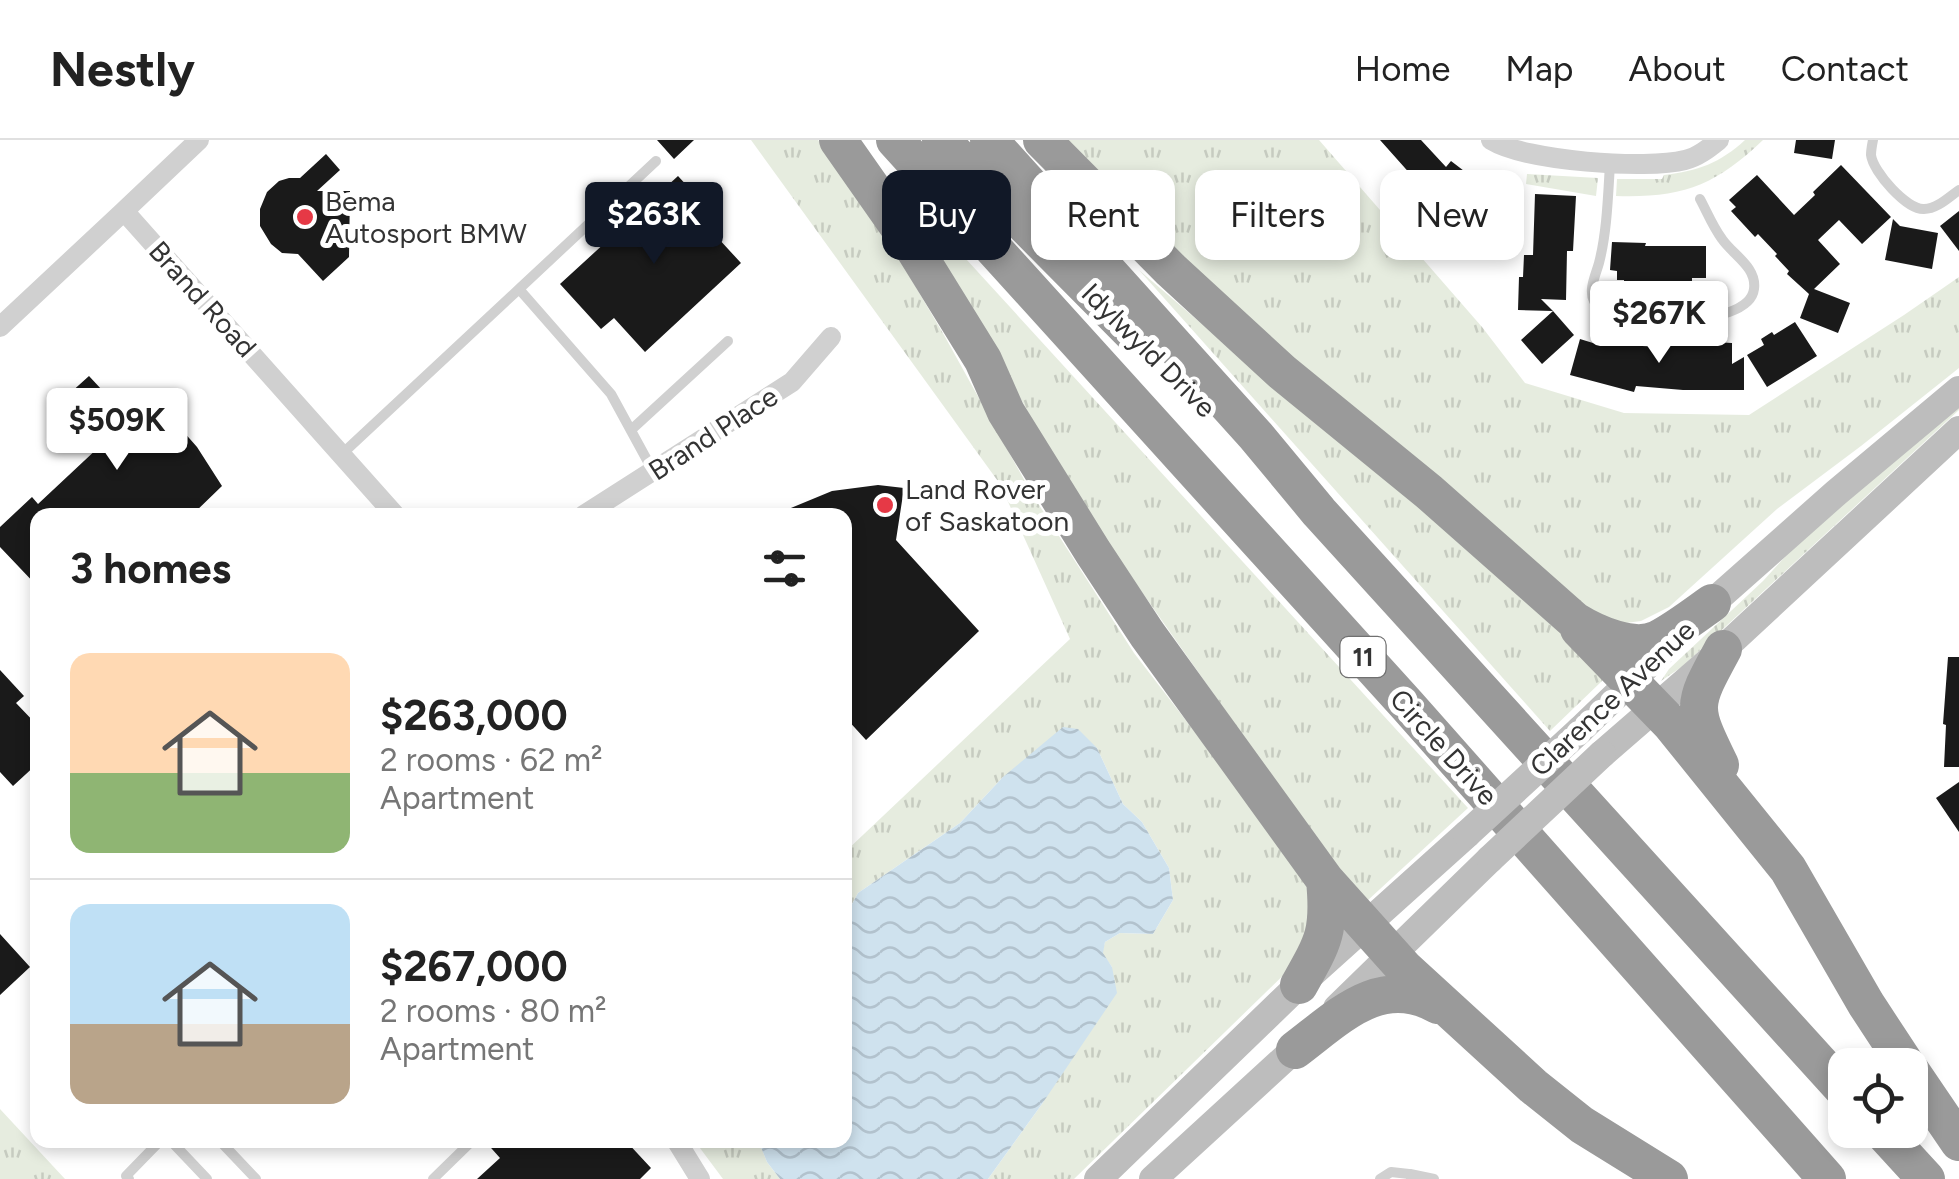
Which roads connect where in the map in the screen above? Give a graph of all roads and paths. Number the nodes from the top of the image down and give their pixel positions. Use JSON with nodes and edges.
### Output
{"nodes":[{"id":1,"x":199,"y":140,"type":"edge"},
{"id":2,"x":838,"y":140,"type":"edge"},
{"id":3,"x":895,"y":140,"type":"edge"},
{"id":4,"x":941,"y":140,"type":"edge"},
{"id":5,"x":990,"y":140,"type":"edge"},
{"id":6,"x":1042,"y":140,"type":"edge"},
{"id":7,"x":1491,"y":140,"type":"edge"},
{"id":8,"x":1718,"y":140,"type":"edge"},
{"id":9,"x":1874,"y":140,"type":"edge"},
{"id":10,"x":656,"y":161,"type":"dead end"},
{"id":11,"x":1610,"y":163,"type":"junction"},
{"id":12,"x":1959,"y":190,"type":"edge"},
{"id":13,"x":1700,"y":199,"type":"dead end"},
{"id":14,"x":124,"y":210,"type":"junction"},
{"id":15,"x":519,"y":289,"type":"junction"},
{"id":16,"x":0,"y":326,"type":"edge"},
{"id":17,"x":831,"y":337,"type":"dead end"},
{"id":18,"x":728,"y":342,"type":"dead end"},
{"id":19,"x":1959,"y":390,"type":"edge"},
{"id":20,"x":631,"y":430,"type":"junction"},
{"id":21,"x":1959,"y":430,"type":"edge"},
{"id":22,"x":341,"y":454,"type":"junction"},
{"id":23,"x":653,"y":472,"type":"junction"},
{"id":24,"x":389,"y":508,"type":"edge"},
{"id":25,"x":595,"y":508,"type":"edge"},
{"id":26,"x":1320,"y":512,"type":"junction"},
{"id":27,"x":1521,"y":571,"type":"junction"},
{"id":28,"x":1712,"y":603,"type":"junction"},
{"id":29,"x":1723,"y":649,"type":"junction"},
{"id":30,"x":1643,"y":694,"type":"junction"},
{"id":31,"x":1748,"y":821,"type":"junction"},
{"id":32,"x":1325,"y":880,"type":"junction"},
{"id":33,"x":1367,"y":926,"type":"junction"},
{"id":34,"x":1392,"y":955,"type":"junction"},
{"id":35,"x":1298,"y":985,"type":"junction"},
{"id":36,"x":1454,"y":1014,"type":"junction"},
{"id":37,"x":1895,"y":1048,"type":"edge"},
{"id":38,"x":1295,"y":1050,"type":"junction"},
{"id":39,"x":1828,"y":1072,"type":"edge"},
{"id":40,"x":1928,"y":1097,"type":"edge"},
{"id":41,"x":1959,"y":1142,"type":"edge"},
{"id":42,"x":153,"y":1148,"type":"edge"},
{"id":43,"x":178,"y":1148,"type":"edge"},
{"id":44,"x":227,"y":1148,"type":"edge"},
{"id":45,"x":465,"y":1148,"type":"edge"},
{"id":46,"x":681,"y":1148,"type":"edge"},
{"id":47,"x":1898,"y":1148,"type":"edge"},
{"id":48,"x":1411,"y":1176,"type":"edge"},
{"id":49,"x":125,"y":1178,"type":"edge"},
{"id":50,"x":207,"y":1179,"type":"edge"},
{"id":51,"x":256,"y":1179,"type":"edge"},
{"id":52,"x":433,"y":1179,"type":"edge"},
{"id":53,"x":700,"y":1179,"type":"edge"},
{"id":54,"x":1098,"y":1179,"type":"edge"},
{"id":55,"x":1153,"y":1179,"type":"edge"},
{"id":56,"x":1380,"y":1179,"type":"edge"},
{"id":57,"x":1434,"y":1179,"type":"edge"},
{"id":58,"x":1669,"y":1179,"type":"edge"},
{"id":59,"x":1828,"y":1179,"type":"edge"},
{"id":60,"x":1926,"y":1179,"type":"edge"}],
"edges":[{"from":1,"to":14,"type":"street"},
{"from":2,"to":32,"type":"highway"},
{"from":3,"to":59,"type":"highway","name":"Circle Drive","number":"11"},
{"from":4,"to":26,"type":"highway","name":"Idylwyld Drive","number":"11"},
{"from":5,"to":26,"type":"highway","number":"11"},
{"from":6,"to":27,"type":"highway"},
{"from":7,"to":11,"type":"street"},
{"from":8,"to":11,"type":"street"},
{"from":9,"to":12,"type":"lane"},
{"from":10,"to":15,"type":"lane"},
{"from":11,"to":13,"type":"lane"},
{"from":14,"to":16,"type":"street"},
{"from":14,"to":22,"type":"street","name":"Brand Road"},
{"from":15,"to":20,"type":"lane"},
{"from":15,"to":22,"type":"lane"},
{"from":17,"to":23,"type":"street","name":"Brand Place"},
{"from":18,"to":20,"type":"lane"},
{"from":19,"to":28,"type":"main road","name":"Clarence Avenue"},
{"from":20,"to":23,"type":"lane"},
{"from":21,"to":29,"type":"main road","name":"Clarence Avenue"},
{"from":22,"to":24,"type":"street","name":"Brand Road"},
{"from":23,"to":25,"type":"street","name":"Brand Place"},
{"from":26,"to":39,"type":"highway","number":"11"},
{"from":27,"to":28,"type":"highway"},
{"from":27,"to":30,"type":"highway"},
{"from":28,"to":30,"type":"main road","name":"Clarence Avenue"},
{"from":29,"to":30,"type":"main road","name":"Clarence Avenue"},
{"from":29,"to":31,"type":"highway"},
{"from":30,"to":31,"type":"highway"},
{"from":30,"to":33,"type":"main road","name":"Clarence Avenue","bridge":true},
{"from":30,"to":34,"type":"main road","name":"Clarence Avenue","bridge":true},
{"from":31,"to":37,"type":"highway"},
{"from":32,"to":33,"type":"highway"},
{"from":32,"to":35,"type":"highway"},
{"from":33,"to":34,"type":"highway"},
{"from":33,"to":35,"type":"main road","name":"Clarence Avenue"},
{"from":34,"to":36,"type":"highway"},
{"from":34,"to":38,"type":"main road","name":"Clarence Avenue"},
{"from":35,"to":54,"type":"main road","name":"Clarence Avenue"},
{"from":36,"to":38,"type":"highway"},
{"from":36,"to":58,"type":"highway"},
{"from":38,"to":55,"type":"main road","name":"Clarence Avenue"},
{"from":40,"to":41,"type":"highway"},
{"from":42,"to":49,"type":"lane"},
{"from":43,"to":50,"type":"lane"},
{"from":44,"to":51,"type":"lane"},
{"from":45,"to":52,"type":"lane"},
{"from":46,"to":53,"type":"street"},
{"from":47,"to":60,"type":"highway"},
{"from":48,"to":56,"type":"lane"},
{"from":48,"to":57,"type":"lane"}]}
